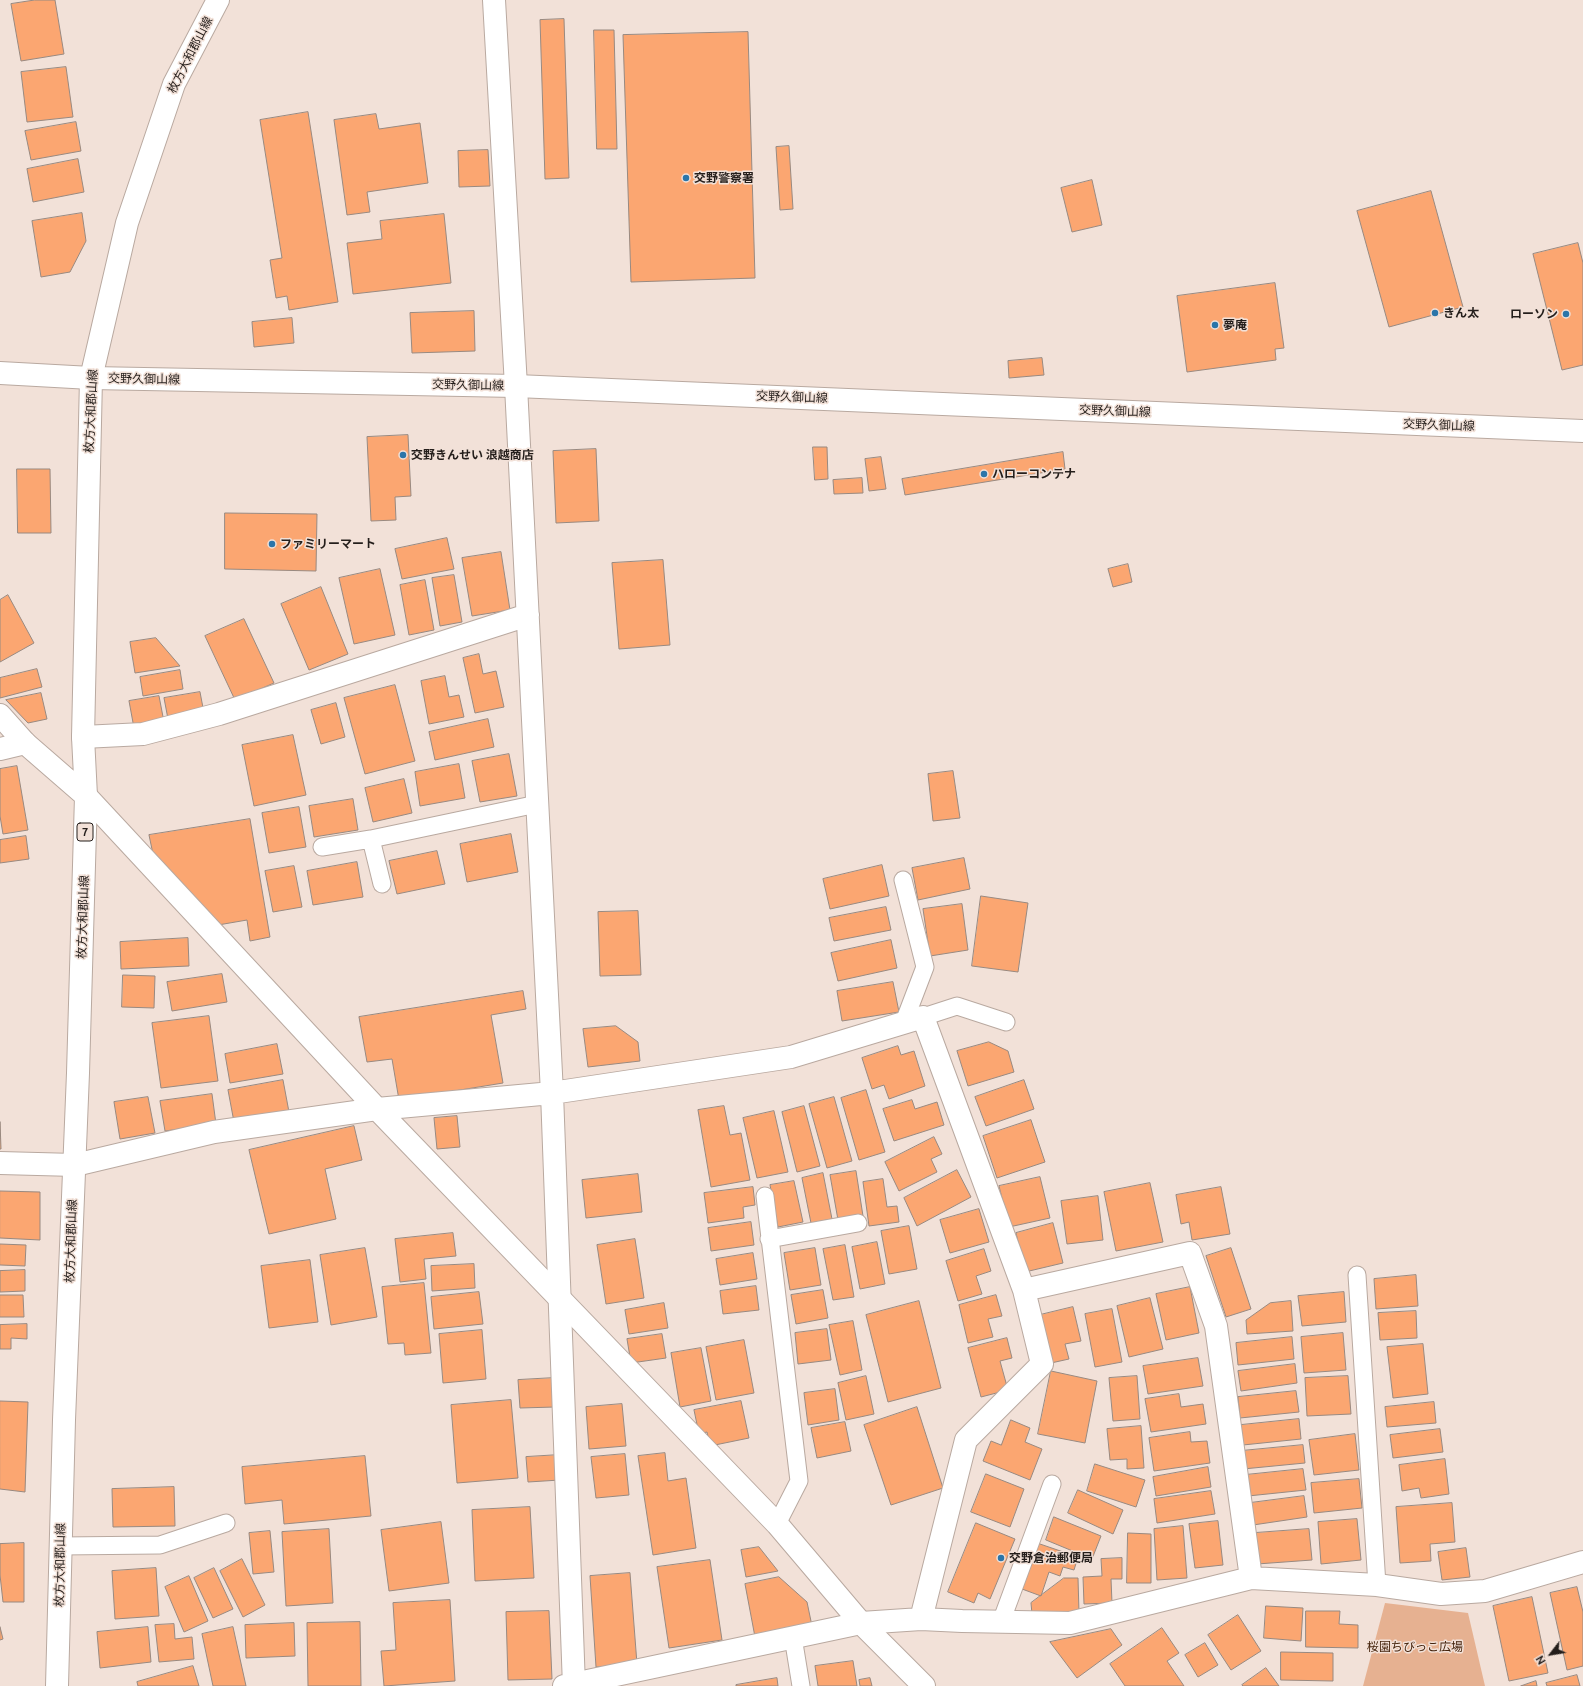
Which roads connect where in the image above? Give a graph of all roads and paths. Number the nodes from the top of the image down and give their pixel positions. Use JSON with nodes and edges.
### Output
{"nodes":[{"id":1,"x":218,"y":0,"type":"edge"},
{"id":2,"x":494,"y":0,"type":"edge"},
{"id":3,"x":0,"y":373,"type":"edge"},
{"id":4,"x":90,"y":378,"type":"junction"},
{"id":5,"x":516,"y":386,"type":"junction"},
{"id":6,"x":1583,"y":432,"type":"edge"},
{"id":7,"x":528,"y":615,"type":"junction"},
{"id":8,"x":0,"y":715,"type":"edge"},
{"id":9,"x":83,"y":737,"type":"junction"},
{"id":10,"x":25,"y":743,"type":"junction"},
{"id":11,"x":0,"y":749,"type":"edge"},
{"id":12,"x":86,"y":796,"type":"junction"},
{"id":13,"x":537,"y":804,"type":"junction"},
{"id":14,"x":371,"y":839,"type":"junction"},
{"id":15,"x":322,"y":847,"type":"dead end"},
{"id":16,"x":903,"y":880,"type":"dead end"},
{"id":17,"x":382,"y":884,"type":"dead end"},
{"id":18,"x":914,"y":1019,"type":"junction"},
{"id":19,"x":1006,"y":1022,"type":"dead end"},
{"id":20,"x":552,"y":1093,"type":"junction"},
{"id":21,"x":377,"y":1109,"type":"junction"},
{"id":22,"x":0,"y":1163,"type":"edge"},
{"id":23,"x":74,"y":1164,"type":"junction"},
{"id":24,"x":765,"y":1196,"type":"dead end"},
{"id":25,"x":858,"y":1223,"type":"dead end"},
{"id":26,"x":769,"y":1239,"type":"junction"},
{"id":27,"x":1357,"y":1275,"type":"dead end"},
{"id":28,"x":1024,"y":1290,"type":"junction"},
{"id":29,"x":560,"y":1299,"type":"junction"},
{"id":30,"x":1052,"y":1484,"type":"dead end"},
{"id":31,"x":226,"y":1523,"type":"dead end"},
{"id":32,"x":777,"y":1524,"type":"junction"},
{"id":33,"x":60,"y":1546,"type":"junction"},
{"id":34,"x":1583,"y":1562,"type":"edge"},
{"id":35,"x":1251,"y":1578,"type":"junction"},
{"id":36,"x":1377,"y":1585,"type":"junction"},
{"id":37,"x":921,"y":1619,"type":"junction"},
{"id":38,"x":1001,"y":1622,"type":"junction"},
{"id":39,"x":861,"y":1623,"type":"junction"},
{"id":40,"x":793,"y":1637,"type":"junction"},
{"id":41,"x":57,"y":1686,"type":"edge"},
{"id":42,"x":571,"y":1686,"type":"edge"},
{"id":43,"x":801,"y":1686,"type":"edge"},
{"id":44,"x":924,"y":1686,"type":"edge"}],
"edges":[{"from":1,"to":4,"type":"street","name":"枚方大和郡山線","number":"7"},
{"from":2,"to":5,"type":"street"},
{"from":3,"to":4,"type":"street","name":"交野久御山線"},
{"from":4,"to":5,"type":"street","name":"交野久御山線"},
{"from":4,"to":9,"type":"street","name":"枚方大和郡山線","number":"7"},
{"from":5,"to":6,"type":"street","name":"交野久御山線"},
{"from":5,"to":7,"type":"street"},
{"from":7,"to":9,"type":"street"},
{"from":7,"to":13,"type":"street"},
{"from":8,"to":10,"type":"street"},
{"from":9,"to":12,"type":"street","name":"枚方大和郡山線","number":"7"},
{"from":10,"to":11,"type":"street"},
{"from":10,"to":12,"type":"street"},
{"from":12,"to":21,"type":"street"},
{"from":12,"to":23,"type":"street","name":"枚方大和郡山線","number":"7"},
{"from":13,"to":14,"type":"lane"},
{"from":13,"to":20,"type":"street"},
{"from":14,"to":15,"type":"lane"},
{"from":14,"to":17,"type":"lane"},
{"from":16,"to":18,"type":"lane"},
{"from":18,"to":19,"type":"lane"},
{"from":18,"to":20,"type":"street"},
{"from":18,"to":28,"type":"street"},
{"from":20,"to":21,"type":"street"},
{"from":20,"to":29,"type":"street"},
{"from":21,"to":23,"type":"street"},
{"from":21,"to":29,"type":"street"},
{"from":22,"to":23,"type":"street"},
{"from":23,"to":33,"type":"street","name":"枚方大和郡山線","number":"7"},
{"from":24,"to":26,"type":"lane"},
{"from":25,"to":26,"type":"lane"},
{"from":26,"to":32,"type":"lane"},
{"from":27,"to":36,"type":"lane"},
{"from":28,"to":35,"type":"street"},
{"from":28,"to":37,"type":"street"},
{"from":29,"to":32,"type":"street"},
{"from":29,"to":42,"type":"street"},
{"from":30,"to":38,"type":"lane"},
{"from":31,"to":33,"type":"lane"},
{"from":32,"to":39,"type":"street"},
{"from":33,"to":41,"type":"street","name":"枚方大和郡山線","number":"7"},
{"from":34,"to":36,"type":"street"},
{"from":35,"to":36,"type":"street"},
{"from":35,"to":38,"type":"street"},
{"from":37,"to":38,"type":"street"},
{"from":37,"to":39,"type":"street"},
{"from":39,"to":40,"type":"street"},
{"from":39,"to":44,"type":"street"},
{"from":40,"to":42,"type":"street"},
{"from":40,"to":43,"type":"lane"}]}
